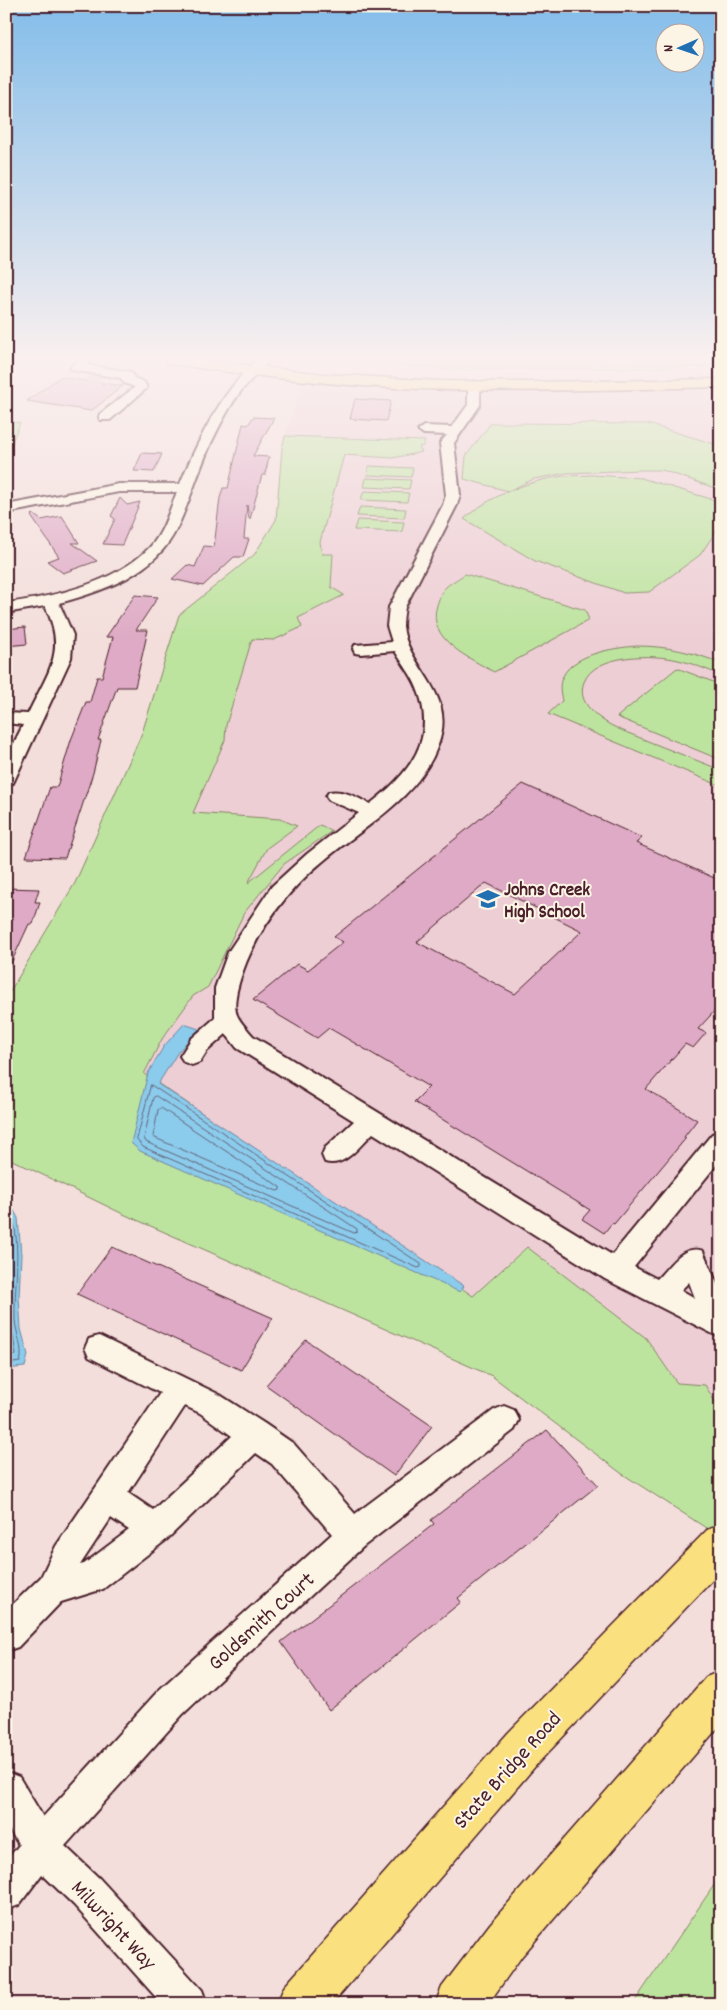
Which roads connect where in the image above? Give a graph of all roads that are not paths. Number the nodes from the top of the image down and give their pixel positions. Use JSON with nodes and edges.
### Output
{"nodes":[{"id":1,"x":199,"y":454,"type":"edge"},
{"id":2,"x":448,"y":454,"type":"edge"},
{"id":3,"x":185,"y":488,"type":"junction"},
{"id":4,"x":6,"y":509,"type":"edge"},
{"id":5,"x":50,"y":600,"type":"junction"},
{"id":6,"x":6,"y":608,"type":"edge"},
{"id":7,"x":401,"y":646,"type":"junction"},
{"id":8,"x":361,"y":649,"type":"dead end"},
{"id":9,"x":6,"y":718,"type":"edge"},
{"id":10,"x":34,"y":720,"type":"junction"},
{"id":11,"x":6,"y":779,"type":"edge"},
{"id":12,"x":336,"y":796,"type":"dead end"},
{"id":13,"x":373,"y":812,"type":"junction"},
{"id":14,"x":228,"y":1020,"type":"junction"},
{"id":15,"x":192,"y":1056,"type":"dead end"},
{"id":16,"x":371,"y":1120,"type":"junction"},
{"id":17,"x":721,"y":1141,"type":"edge"},
{"id":18,"x":334,"y":1155,"type":"dead end"},
{"id":19,"x":615,"y":1271,"type":"junction"},
{"id":20,"x":661,"y":1293,"type":"junction"},
{"id":21,"x":721,"y":1321,"type":"edge"},
{"id":22,"x":721,"y":1326,"type":"edge"},
{"id":23,"x":99,"y":1348,"type":"dead end"},
{"id":24,"x":180,"y":1389,"type":"junction"},
{"id":25,"x":504,"y":1420,"type":"dead end"},
{"id":26,"x":255,"y":1434,"type":"junction"},
{"id":27,"x":107,"y":1497,"type":"junction"},
{"id":28,"x":155,"y":1529,"type":"junction"},
{"id":29,"x":353,"y":1535,"type":"junction"},
{"id":30,"x":721,"y":1543,"type":"edge"},
{"id":31,"x":52,"y":1588,"type":"junction"},
{"id":32,"x":6,"y":1636,"type":"edge"},
{"id":33,"x":721,"y":1692,"type":"edge"},
{"id":34,"x":6,"y":1790,"type":"edge"},
{"id":35,"x":40,"y":1847,"type":"junction"},
{"id":36,"x":6,"y":1892,"type":"edge"},
{"id":37,"x":188,"y":2004,"type":"edge"},
{"id":38,"x":301,"y":2004,"type":"edge"},
{"id":39,"x":459,"y":2004,"type":"edge"}],
"edges":[{"from":1,"to":3,"type":"street"},
{"from":2,"to":7,"type":"street"},
{"from":3,"to":4,"type":"street"},
{"from":3,"to":5,"type":"street"},
{"from":5,"to":6,"type":"street"},
{"from":5,"to":10,"type":"street"},
{"from":7,"to":8,"type":"street"},
{"from":7,"to":13,"type":"street"},
{"from":9,"to":10,"type":"street"},
{"from":10,"to":11,"type":"street"},
{"from":12,"to":13,"type":"street"},
{"from":13,"to":14,"type":"street"},
{"from":14,"to":15,"type":"street"},
{"from":14,"to":16,"type":"street"},
{"from":16,"to":18,"type":"street"},
{"from":16,"to":19,"type":"street"},
{"from":17,"to":19,"type":"street"},
{"from":19,"to":20,"type":"street"},
{"from":20,"to":21,"type":"street"},
{"from":20,"to":22,"type":"street"},
{"from":23,"to":24,"type":"street"},
{"from":24,"to":26,"type":"street"},
{"from":24,"to":27,"type":"street"},
{"from":25,"to":29,"type":"street","name":"Goldsmith Court"},
{"from":26,"to":28,"type":"street"},
{"from":26,"to":29,"type":"street"},
{"from":27,"to":28,"type":"street"},
{"from":27,"to":31,"type":"street"},
{"from":28,"to":31,"type":"street"},
{"from":29,"to":35,"type":"street","name":"Goldsmith Court"},
{"from":30,"to":38,"type":"highway","name":"State Bridge Road"},
{"from":31,"to":32,"type":"street"},
{"from":33,"to":39,"type":"highway"},
{"from":34,"to":35,"type":"street","name":"Milwright Way"},
{"from":35,"to":36,"type":"street","name":"Goldsmith Court"},
{"from":35,"to":37,"type":"street","name":"Milwright Way"}]}
